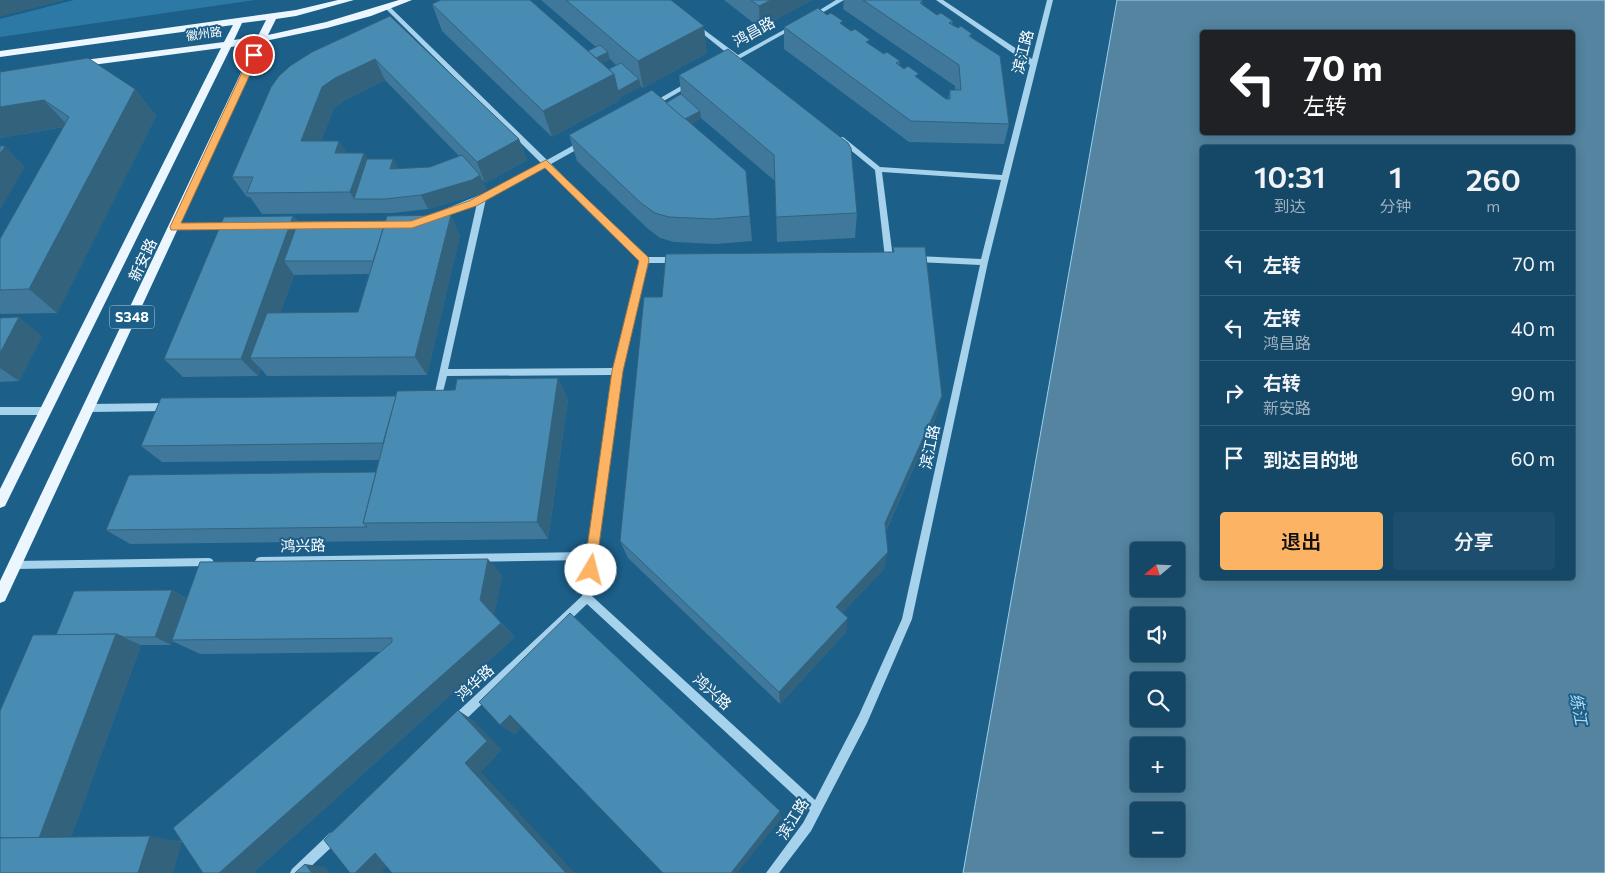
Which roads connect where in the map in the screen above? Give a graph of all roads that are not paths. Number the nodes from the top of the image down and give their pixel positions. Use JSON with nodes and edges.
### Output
{"nodes":[{"id":1,"x":350,"y":0,"type":"edge"},
{"id":2,"x":408,"y":0,"type":"edge"},
{"id":3,"x":841,"y":0,"type":"edge"},
{"id":4,"x":940,"y":0,"type":"edge"},
{"id":5,"x":1050,"y":0,"type":"edge"},
{"id":6,"x":388,"y":8,"type":"junction"},
{"id":7,"x":272,"y":17,"type":"junction"},
{"id":8,"x":686,"y":17,"type":"edge"},
{"id":9,"x":806,"y":19,"type":"edge"},
{"id":10,"x":239,"y":21,"type":"junction"},
{"id":11,"x":798,"y":24,"type":"edge"},
{"id":12,"x":262,"y":38,"type":"junction"},
{"id":13,"x":229,"y":43,"type":"junction"},
{"id":14,"x":0,"y":54,"type":"edge"},
{"id":15,"x":737,"y":58,"type":"junction"},
{"id":16,"x":745,"y":64,"type":"edge"},
{"id":17,"x":1034,"y":64,"type":"junction"},
{"id":18,"x":67,"y":66,"type":"edge"},
{"id":19,"x":720,"y":67,"type":"edge"},
{"id":20,"x":694,"y":81,"type":"edge"},
{"id":21,"x":644,"y":109,"type":"edge"},
{"id":22,"x":831,"y":132,"type":"edge"},
{"id":23,"x":593,"y":137,"type":"edge"},
{"id":24,"x":546,"y":163,"type":"junction"},
{"id":25,"x":878,"y":169,"type":"junction"},
{"id":26,"x":1005,"y":178,"type":"junction"},
{"id":27,"x":482,"y":198,"type":"junction"},
{"id":28,"x":421,"y":222,"type":"edge"},
{"id":29,"x":244,"y":226,"type":"edge"},
{"id":30,"x":174,"y":227,"type":"junction"},
{"id":31,"x":879,"y":258,"type":"edge"},
{"id":32,"x":889,"y":258,"type":"junction"},
{"id":33,"x":898,"y":258,"type":"edge"},
{"id":34,"x":908,"y":258,"type":"edge"},
{"id":35,"x":644,"y":260,"type":"junction"},
{"id":36,"x":683,"y":260,"type":"edge"},
{"id":37,"x":984,"y":262,"type":"junction"},
{"id":38,"x":617,"y":371,"type":"junction"},
{"id":39,"x":444,"y":373,"type":"junction"},
{"id":40,"x":427,"y":403,"type":"edge"},
{"id":41,"x":178,"y":407,"type":"edge"},
{"id":42,"x":89,"y":408,"type":"junction"},
{"id":43,"x":0,"y":411,"type":"edge"},
{"id":44,"x":46,"y":411,"type":"junction"},
{"id":45,"x":0,"y":502,"type":"edge"},
{"id":46,"x":592,"y":556,"type":"junction"},
{"id":47,"x":254,"y":561,"type":"edge"},
{"id":48,"x":224,"y":562,"type":"edge"},
{"id":49,"x":14,"y":565,"type":"junction"},
{"id":50,"x":0,"y":596,"type":"edge"},
{"id":51,"x":587,"y":598,"type":"junction"},
{"id":52,"x":445,"y":732,"type":"edge"},
{"id":53,"x":816,"y":808,"type":"junction"},
{"id":54,"x":345,"y":826,"type":"edge"},
{"id":55,"x":296,"y":873,"type":"edge"},
{"id":56,"x":772,"y":873,"type":"edge"}],
"edges":[{"from":1,"to":7,"type":"main road","name":"徽州路"},
{"from":2,"to":6,"type":"main road","name":"徽州路"},
{"from":3,"to":9,"type":"street"},
{"from":4,"to":17,"type":"street"},
{"from":5,"to":17,"type":"street","name":"滨江路"},
{"from":6,"to":12,"type":"main road","name":"徽州路"},
{"from":6,"to":24,"type":"street"},
{"from":7,"to":10,"type":"main road","name":"徽州路"},
{"from":7,"to":12,"type":"main road","name":"新安路"},
{"from":8,"to":15,"type":"street"},
{"from":10,"to":13,"type":"main road","name":"新安路","number":"S348"},
{"from":10,"to":14,"type":"main road","name":"徽州路"},
{"from":11,"to":15,"type":"street","name":"鸿昌路"},
{"from":12,"to":13,"type":"main road","name":"徽州路"},
{"from":12,"to":30,"type":"main road","name":"新安路","number":"S348"},
{"from":13,"to":18,"type":"main road","name":"徽州路"},
{"from":13,"to":44,"type":"main road","name":"新安路","number":"S348"},
{"from":15,"to":16,"type":"street"},
{"from":15,"to":19,"type":"street","name":"鸿昌路"},
{"from":17,"to":26,"type":"street","name":"滨江路"},
{"from":20,"to":21,"type":"street"},
{"from":22,"to":25,"type":"street"},
{"from":23,"to":24,"type":"street"},
{"from":24,"to":27,"type":"street"},
{"from":24,"to":35,"type":"street"},
{"from":25,"to":26,"type":"street"},
{"from":25,"to":32,"type":"street"},
{"from":26,"to":37,"type":"street","name":"滨江路"},
{"from":27,"to":28,"type":"street"},
{"from":27,"to":39,"type":"street"},
{"from":29,"to":30,"type":"street"},
{"from":30,"to":42,"type":"main road","name":"新安路","number":"S348"},
{"from":31,"to":32,"type":"street"},
{"from":32,"to":33,"type":"street"},
{"from":34,"to":37,"type":"street"},
{"from":35,"to":36,"type":"street"},
{"from":35,"to":38,"type":"street"},
{"from":37,"to":53,"type":"street","name":"滨江路"},
{"from":38,"to":39,"type":"street"},
{"from":38,"to":46,"type":"street"},
{"from":39,"to":40,"type":"street"},
{"from":41,"to":42,"type":"street"},
{"from":42,"to":49,"type":"main road","name":"新安路","number":"S348"},
{"from":43,"to":44,"type":"street"},
{"from":44,"to":45,"type":"main road","name":"新安路","number":"S348"},
{"from":46,"to":47,"type":"street","name":"鸿兴路"},
{"from":46,"to":51,"type":"street"},
{"from":48,"to":49,"type":"street"},
{"from":49,"to":50,"type":"main road","name":"新安路","number":"S348"},
{"from":51,"to":52,"type":"street","name":"鸿华路"},
{"from":51,"to":53,"type":"street","name":"鸿兴路"},
{"from":53,"to":56,"type":"street","name":"滨江路"},
{"from":54,"to":55,"type":"street"}]}
